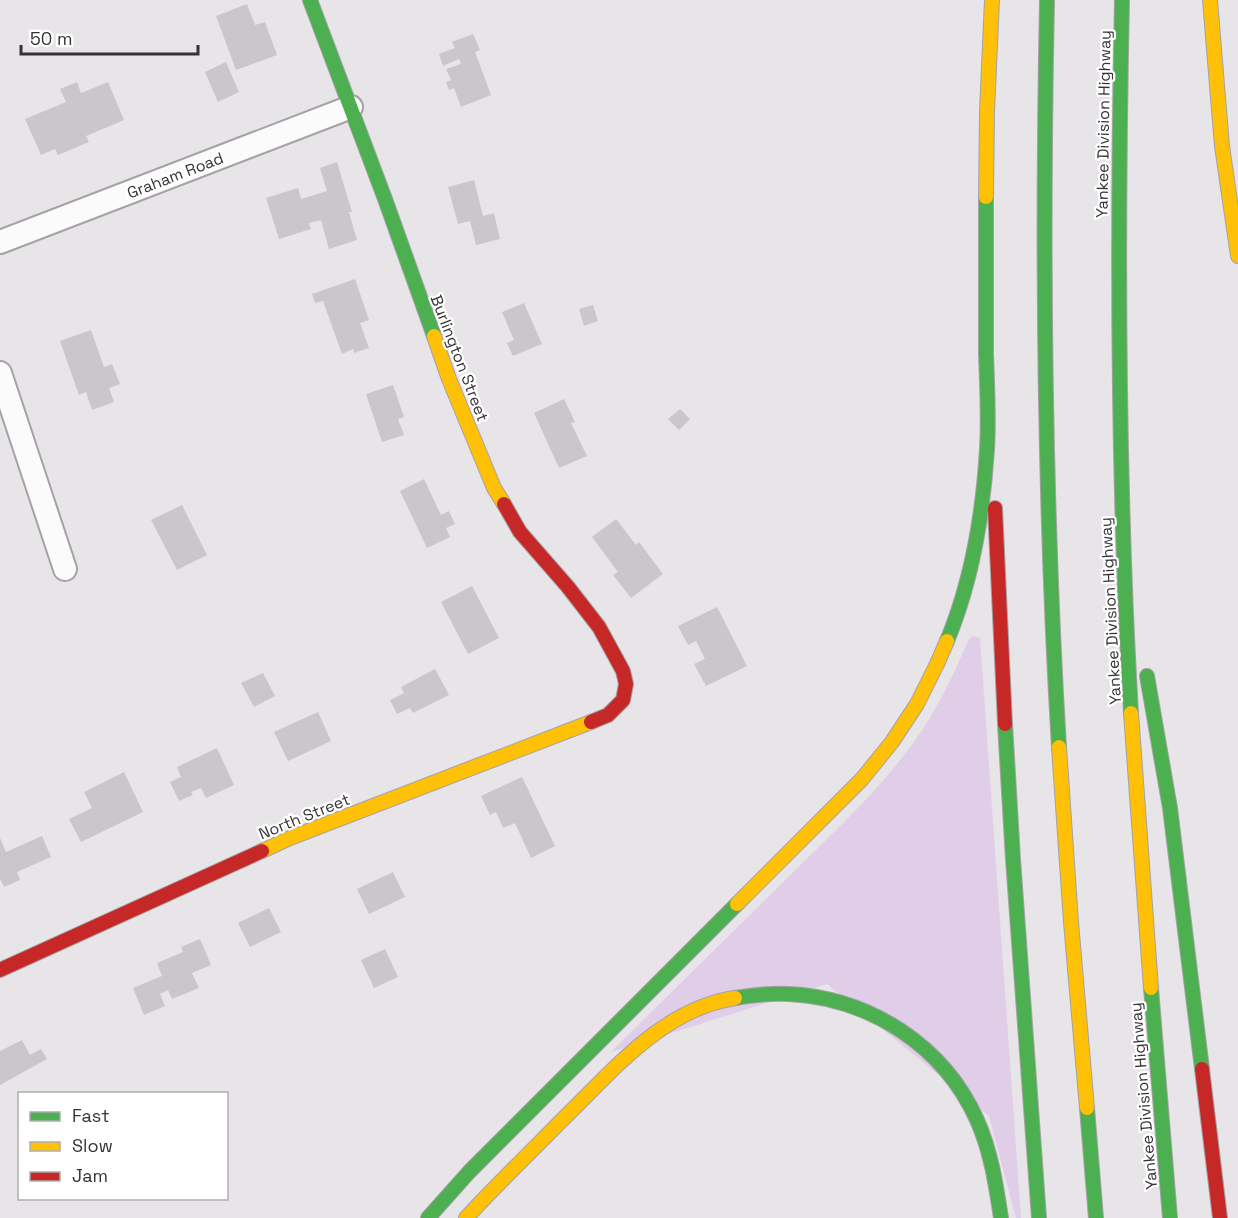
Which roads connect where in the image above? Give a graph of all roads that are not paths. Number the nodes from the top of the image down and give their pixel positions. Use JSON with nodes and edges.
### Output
{"nodes":[{"id":1,"x":310,"y":0,"type":"edge"},
{"id":2,"x":992,"y":0,"type":"edge"},
{"id":3,"x":1047,"y":0,"type":"edge"},
{"id":4,"x":1122,"y":0,"type":"edge"},
{"id":5,"x":1210,"y":0,"type":"edge"},
{"id":6,"x":351,"y":107,"type":"junction"},
{"id":7,"x":0,"y":242,"type":"edge"},
{"id":8,"x":1238,"y":256,"type":"edge"},
{"id":9,"x":0,"y":373,"type":"edge"},
{"id":10,"x":987,"y":447,"type":"junction"},
{"id":11,"x":1122,"y":532,"type":"junction"},
{"id":12,"x":65,"y":569,"type":"dead end"},
{"id":13,"x":1140,"y":635,"type":"dead end"},
{"id":14,"x":1144,"y":658,"type":"dead end"},
{"id":15,"x":623,"y":700,"type":"joint"},
{"id":16,"x":0,"y":970,"type":"edge"},
{"id":17,"x":428,"y":1218,"type":"edge"},
{"id":18,"x":466,"y":1218,"type":"edge"},
{"id":19,"x":1001,"y":1218,"type":"edge"},
{"id":20,"x":1040,"y":1218,"type":"edge"},
{"id":21,"x":1096,"y":1218,"type":"edge"},
{"id":22,"x":1170,"y":1218,"type":"edge"},
{"id":23,"x":1220,"y":1218,"type":"edge"}],
"edges":[{"from":1,"to":6,"type":"main road","name":"Burlington Street"},
{"from":2,"to":10,"type":"main road"},
{"from":3,"to":21,"type":"main road"},
{"from":4,"to":11,"type":"main road","name":"Yankee Division Highway"},
{"from":5,"to":8,"type":"main road"},
{"from":6,"to":7,"type":"street","name":"Graham Road"},
{"from":6,"to":15,"type":"main road","name":"Burlington Street"},
{"from":9,"to":12,"type":"street"},
{"from":10,"to":17,"type":"main road"},
{"from":10,"to":20,"type":"main road"},
{"from":11,"to":13,"type":"main road"},
{"from":11,"to":22,"type":"main road","name":"Yankee Division Highway"},
{"from":14,"to":23,"type":"main road"},
{"from":15,"to":16,"type":"main road","name":"North Street"},
{"from":18,"to":19,"type":"main road"}]}
